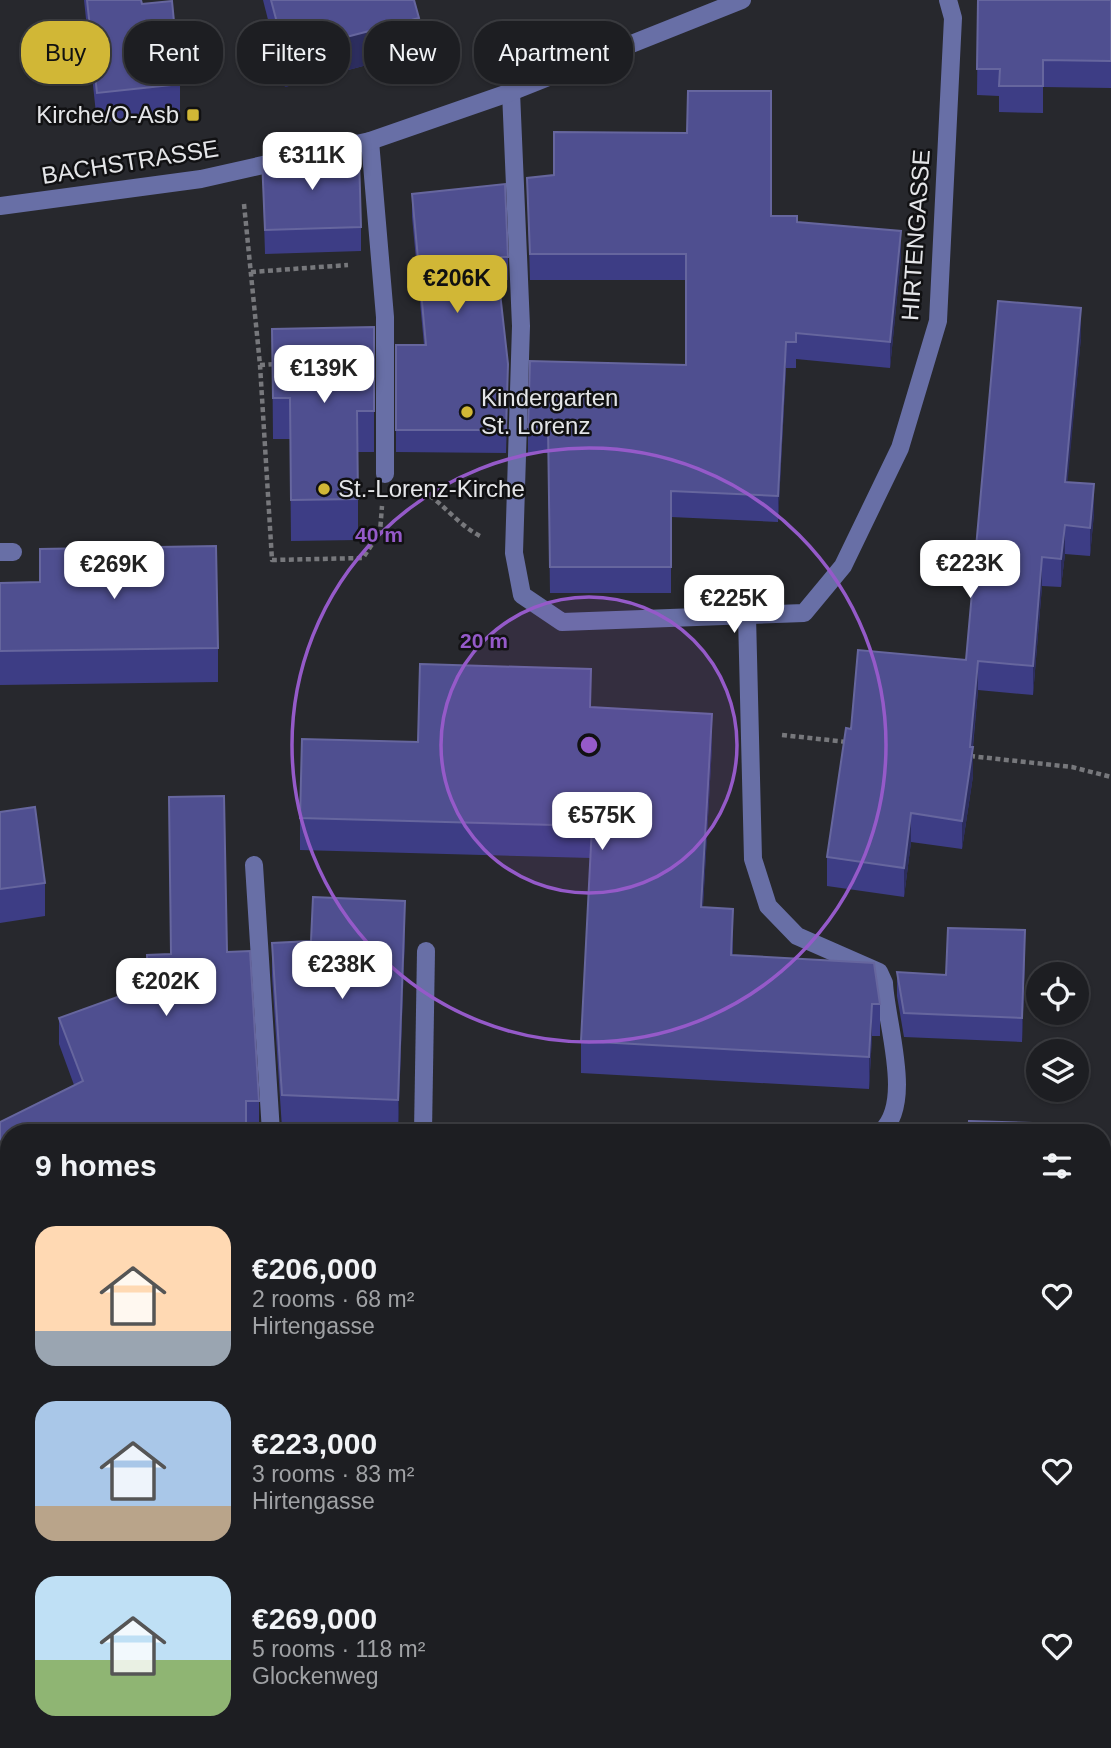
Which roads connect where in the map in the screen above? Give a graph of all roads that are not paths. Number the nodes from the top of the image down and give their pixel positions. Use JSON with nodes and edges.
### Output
{"nodes":[{"id":1,"x":742,"y":0,"type":"edge"},
{"id":2,"x":947,"y":0,"type":"edge"},
{"id":3,"x":511,"y":92,"type":"junction"},
{"id":4,"x":370,"y":141,"type":"junction"},
{"id":5,"x":0,"y":206,"type":"edge"},
{"id":6,"x":385,"y":474,"type":"road end"},
{"id":7,"x":747,"y":616,"type":"junction"},
{"id":8,"x":254,"y":865,"type":"dead end"},
{"id":9,"x":426,"y":951,"type":"dead end"},
{"id":10,"x":270,"y":1124,"type":"edge"},
{"id":11,"x":423,"y":1124,"type":"edge"},
{"id":12,"x":890,"y":1124,"type":"edge"}],
"edges":[{"from":1,"to":3,"type":"street","name":"BACHSTRASSE"},
{"from":2,"to":7,"type":"street","name":"HIRTENGASSE"},
{"from":3,"to":4,"type":"street","name":"BACHSTRASSE"},
{"from":3,"to":7,"type":"street","name":"HIRTENGASSE"},
{"from":4,"to":5,"type":"street","name":"BACHSTRASSE"},
{"from":4,"to":6,"type":"street"},
{"from":7,"to":12,"type":"street"},
{"from":8,"to":10,"type":"street"},
{"from":9,"to":11,"type":"street"}]}
